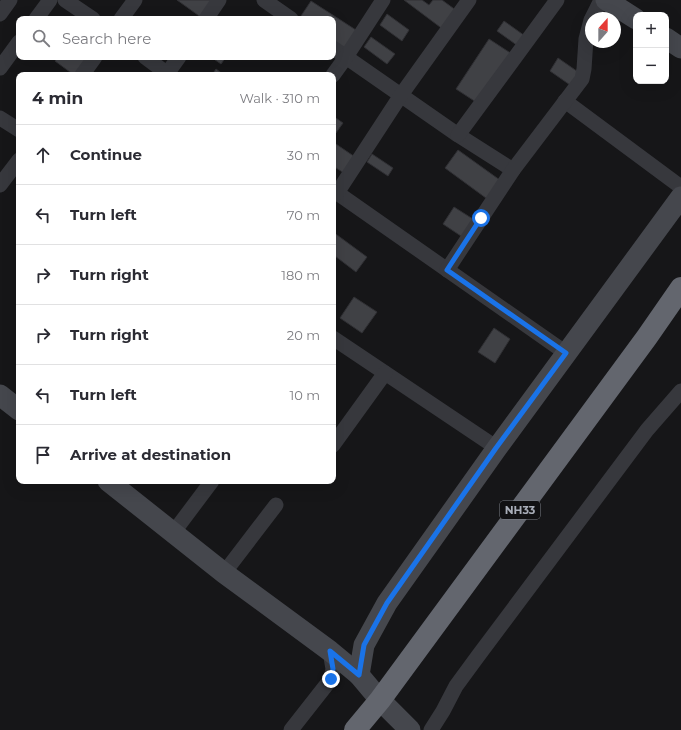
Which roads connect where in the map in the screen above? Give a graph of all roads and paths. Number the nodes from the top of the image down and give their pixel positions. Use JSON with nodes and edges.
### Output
{"nodes":[{"id":1,"x":10,"y":0,"type":"edge"},
{"id":2,"x":50,"y":0,"type":"edge"},
{"id":3,"x":65,"y":0,"type":"edge"},
{"id":4,"x":135,"y":0,"type":"edge"},
{"id":5,"x":219,"y":0,"type":"edge"},
{"id":6,"x":264,"y":0,"type":"edge"},
{"id":7,"x":383,"y":0,"type":"edge"},
{"id":8,"x":469,"y":0,"type":"edge"},
{"id":9,"x":556,"y":0,"type":"edge"},
{"id":10,"x":601,"y":0,"type":"edge"},
{"id":11,"x":606,"y":0,"type":"edge"},
{"id":12,"x":595,"y":12,"type":"edge"},
{"id":13,"x":0,"y":14,"type":"edge"},
{"id":14,"x":38,"y":16,"type":"edge"},
{"id":15,"x":89,"y":16,"type":"edge"},
{"id":16,"x":124,"y":16,"type":"edge"},
{"id":17,"x":208,"y":16,"type":"edge"},
{"id":18,"x":288,"y":16,"type":"edge"},
{"id":19,"x":633,"y":17,"type":"edge"},
{"id":20,"x":669,"y":40,"type":"edge"},
{"id":21,"x":16,"y":46,"type":"edge"},
{"id":22,"x":585,"y":48,"type":"edge"},
{"id":23,"x":681,"y":48,"type":"edge"},
{"id":24,"x":336,"y":50,"type":"edge"},
{"id":25,"x":346,"y":57,"type":"junction"},
{"id":26,"x":93,"y":60,"type":"edge"},
{"id":27,"x":149,"y":60,"type":"edge"},
{"id":28,"x":177,"y":60,"type":"edge"},
{"id":29,"x":0,"y":68,"type":"edge"},
{"id":30,"x":84,"y":72,"type":"edge"},
{"id":31,"x":164,"y":72,"type":"edge"},
{"id":32,"x":170,"y":72,"type":"edge"},
{"id":33,"x":335,"y":72,"type":"edge"},
{"id":34,"x":401,"y":95,"type":"junction"},
{"id":35,"x":565,"y":101,"type":"junction"},
{"id":36,"x":0,"y":118,"type":"edge"},
{"id":37,"x":16,"y":128,"type":"edge"},
{"id":38,"x":458,"y":135,"type":"junction"},
{"id":39,"x":16,"y":164,"type":"edge"},
{"id":40,"x":513,"y":170,"type":"junction"},
{"id":41,"x":0,"y":185,"type":"edge"},
{"id":42,"x":681,"y":187,"type":"edge"},
{"id":43,"x":336,"y":190,"type":"edge"},
{"id":44,"x":336,"y":192,"type":"edge"},
{"id":45,"x":681,"y":197,"type":"edge"},
{"id":46,"x":447,"y":270,"type":"junction"},
{"id":47,"x":681,"y":288,"type":"edge"},
{"id":48,"x":336,"y":340,"type":"edge"},
{"id":49,"x":566,"y":353,"type":"junction"},
{"id":50,"x":385,"y":373,"type":"junction"},
{"id":51,"x":681,"y":391,"type":"edge"},
{"id":52,"x":0,"y":395,"type":"edge"},
{"id":53,"x":16,"y":408,"type":"edge"},
{"id":54,"x":336,"y":442,"type":"edge"},
{"id":55,"x":496,"y":448,"type":"junction"},
{"id":56,"x":112,"y":484,"type":"edge"},
{"id":57,"x":210,"y":484,"type":"edge"},
{"id":58,"x":276,"y":505,"type":"dead end"},
{"id":59,"x":173,"y":533,"type":"junction"},
{"id":60,"x":224,"y":573,"type":"junction"},
{"id":61,"x":330,"y":651,"type":"junction"},
{"id":62,"x":359,"y":675,"type":"junction"},
{"id":63,"x":380,"y":700,"type":"junction"},
{"id":64,"x":291,"y":730,"type":"edge"},
{"id":65,"x":355,"y":730,"type":"edge"},
{"id":66,"x":410,"y":730,"type":"edge"},
{"id":67,"x":431,"y":730,"type":"edge"}],
"edges":[{"from":1,"to":13,"type":"street"},
{"from":2,"to":14,"type":"street"},
{"from":3,"to":15,"type":"street"},
{"from":4,"to":16,"type":"street"},
{"from":5,"to":17,"type":"street"},
{"from":6,"to":18,"type":"street"},
{"from":7,"to":25,"type":"street"},
{"from":8,"to":34,"type":"street"},
{"from":9,"to":38,"type":"street"},
{"from":10,"to":12,"type":"street"},
{"from":11,"to":19,"type":"main road"},
{"from":20,"to":23,"type":"main road"},
{"from":21,"to":29,"type":"street"},
{"from":22,"to":35,"type":"street"},
{"from":24,"to":25,"type":"street"},
{"from":25,"to":33,"type":"street"},
{"from":25,"to":34,"type":"street"},
{"from":26,"to":30,"type":"street"},
{"from":27,"to":31,"type":"street"},
{"from":28,"to":32,"type":"street"},
{"from":34,"to":38,"type":"street"},
{"from":34,"to":43,"type":"street"},
{"from":35,"to":40,"type":"street"},
{"from":35,"to":42,"type":"street"},
{"from":36,"to":37,"type":"street"},
{"from":38,"to":40,"type":"street"},
{"from":39,"to":41,"type":"street"},
{"from":40,"to":46,"type":"street"},
{"from":44,"to":46,"type":"street"},
{"from":45,"to":49,"type":"main road"},
{"from":46,"to":49,"type":"street"},
{"from":47,"to":63,"type":"highway","number":"NH33"},
{"from":48,"to":50,"type":"street"},
{"from":49,"to":55,"type":"main road"},
{"from":50,"to":54,"type":"street"},
{"from":50,"to":55,"type":"street"},
{"from":51,"to":67,"type":"street"},
{"from":52,"to":53,"type":"main road"},
{"from":55,"to":62,"type":"main road"},
{"from":56,"to":59,"type":"main road"},
{"from":57,"to":59,"type":"street"},
{"from":58,"to":60,"type":"street"},
{"from":59,"to":60,"type":"main road"},
{"from":60,"to":61,"type":"main road"},
{"from":61,"to":62,"type":"main road"},
{"from":61,"to":64,"type":"street"},
{"from":62,"to":63,"type":"main road"},
{"from":63,"to":65,"type":"highway","number":"NH33"},
{"from":63,"to":66,"type":"main road"}]}
